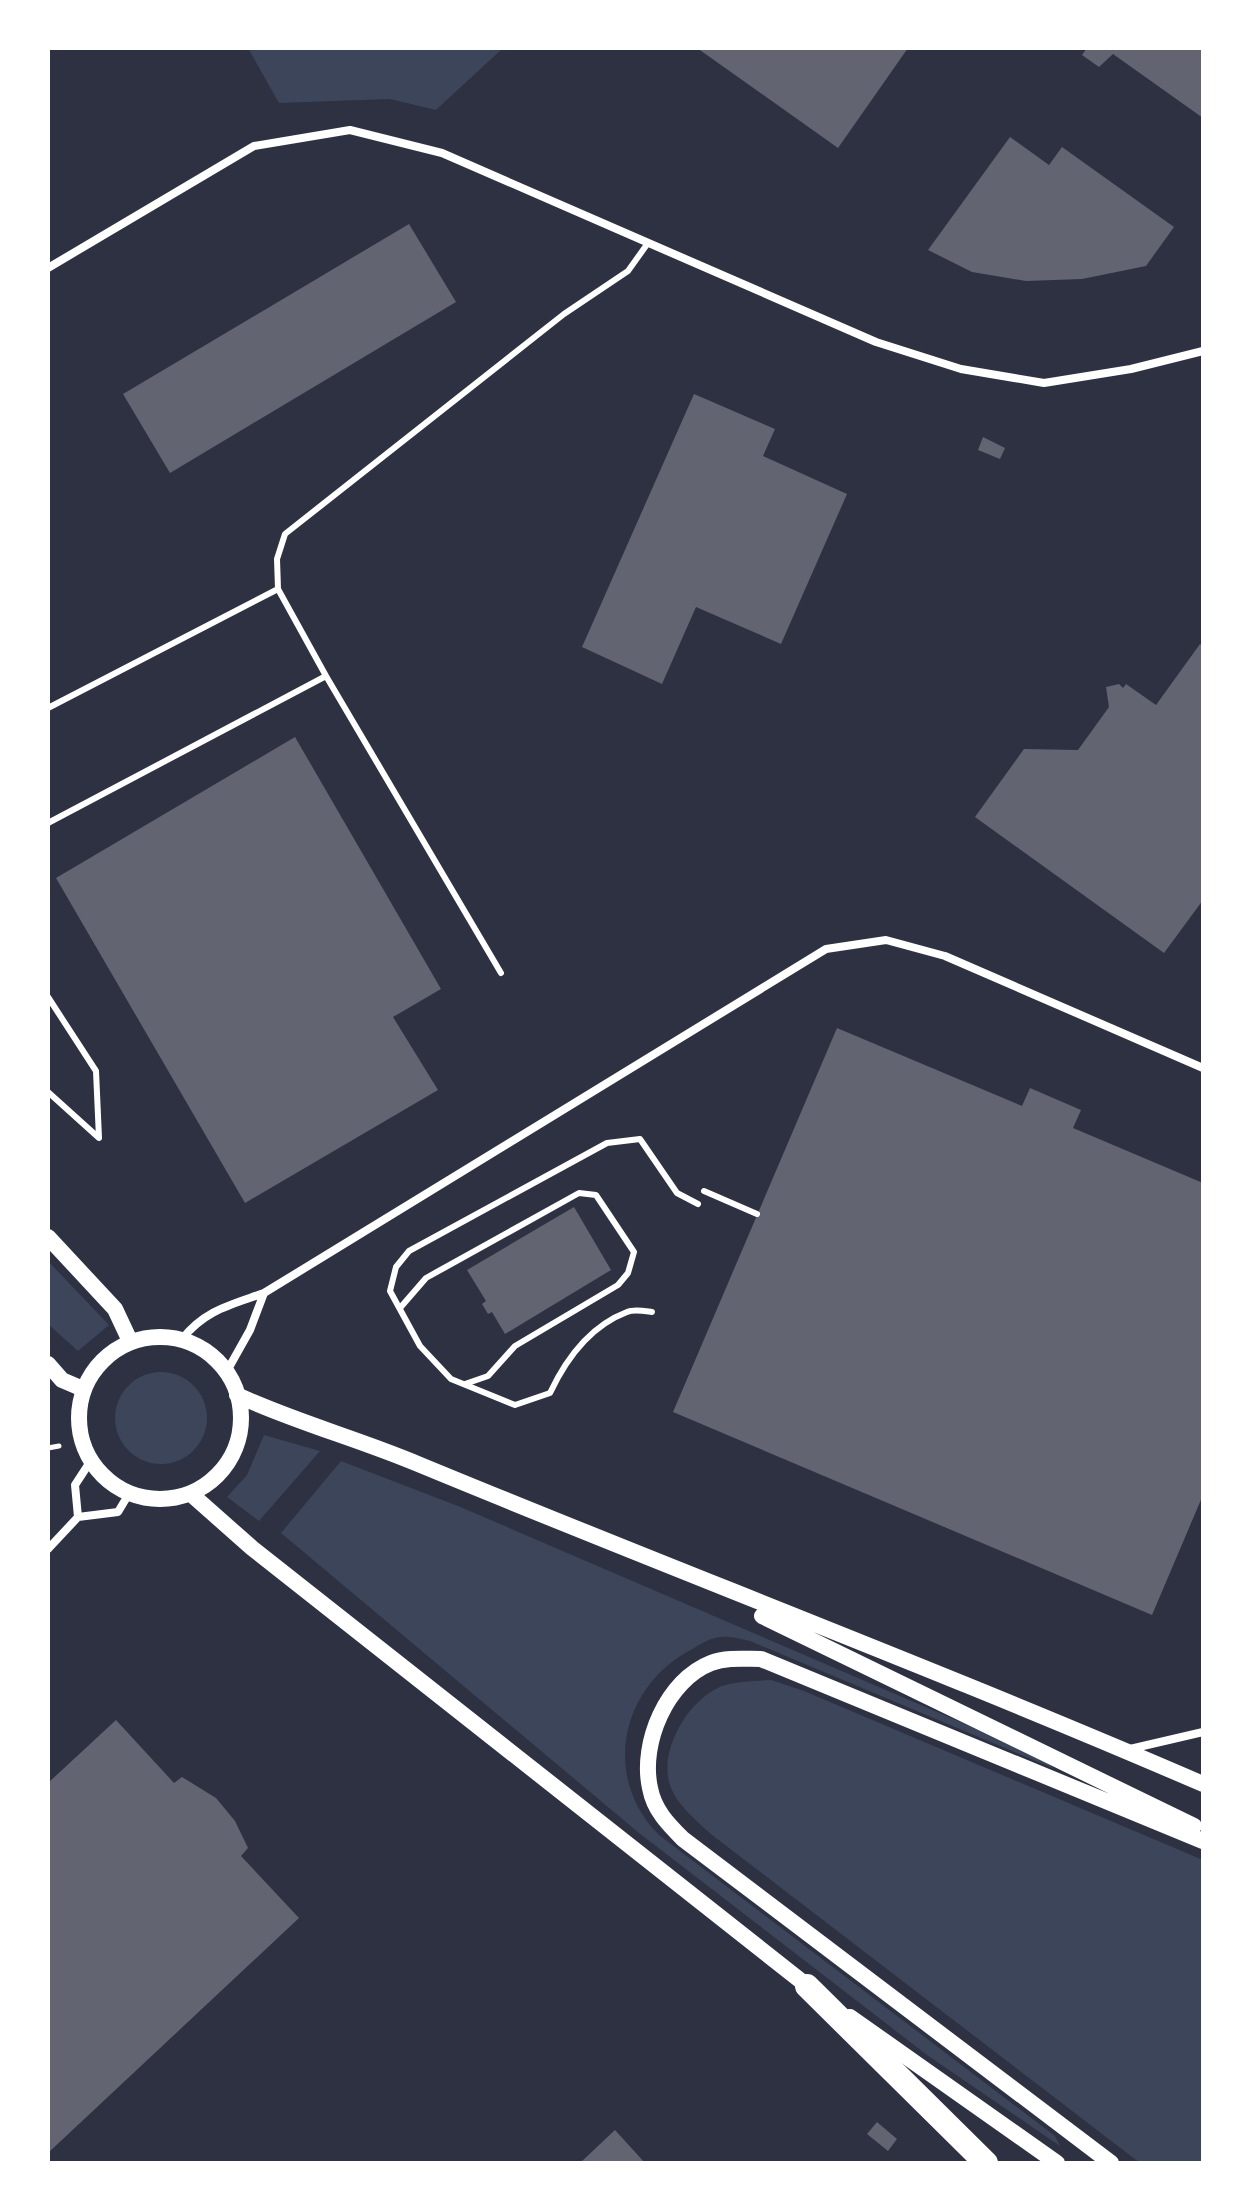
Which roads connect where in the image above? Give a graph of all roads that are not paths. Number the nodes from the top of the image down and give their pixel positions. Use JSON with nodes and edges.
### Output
{"nodes":[{"id":1,"x":648,"y":243,"type":"junction"},
{"id":2,"x":48,"y":268,"type":"edge"},
{"id":3,"x":1203,"y":351,"type":"edge"},
{"id":4,"x":278,"y":589,"type":"junction"},
{"id":5,"x":326,"y":676,"type":"junction"},
{"id":6,"x":48,"y":708,"type":"edge"},
{"id":7,"x":48,"y":823,"type":"edge"},
{"id":8,"x":501,"y":973,"type":"dead end"},
{"id":9,"x":48,"y":997,"type":"edge"},
{"id":10,"x":1203,"y":1068,"type":"edge"},
{"id":11,"x":48,"y":1092,"type":"edge"},
{"id":12,"x":704,"y":1191,"type":"dead end"},
{"id":13,"x":698,"y":1204,"type":"dead end"},
{"id":14,"x":757,"y":1214,"type":"dead end"},
{"id":15,"x":48,"y":1237,"type":"edge"},
{"id":16,"x":264,"y":1293,"type":"junction"},
{"id":17,"x":400,"y":1308,"type":"junction"},
{"id":18,"x":652,"y":1312,"type":"dead end"},
{"id":19,"x":182,"y":1339,"type":"junction"},
{"id":20,"x":130,"y":1341,"type":"junction"},
{"id":21,"x":48,"y":1364,"type":"edge"},
{"id":22,"x":227,"y":1371,"type":"junction"},
{"id":23,"x":465,"y":1384,"type":"junction"},
{"id":24,"x":83,"y":1389,"type":"junction"},
{"id":25,"x":237,"y":1395,"type":"junction"},
{"id":26,"x":90,"y":1462,"type":"junction"},
{"id":27,"x":130,"y":1492,"type":"junction"},
{"id":28,"x":191,"y":1494,"type":"junction"},
{"id":29,"x":78,"y":1517,"type":"junction"},
{"id":30,"x":48,"y":1549,"type":"edge"},
{"id":31,"x":644,"y":1558,"type":"junction"},
{"id":32,"x":1203,"y":1732,"type":"edge"},
{"id":33,"x":1125,"y":1750,"type":"junction"},
{"id":34,"x":1203,"y":1784,"type":"edge"},
{"id":35,"x":1203,"y":1831,"type":"edge"},
{"id":36,"x":1203,"y":1841,"type":"edge"},
{"id":37,"x":807,"y":1986,"type":"junction"},
{"id":38,"x":986,"y":2163,"type":"edge"},
{"id":39,"x":1057,"y":2163,"type":"edge"},
{"id":40,"x":1111,"y":2163,"type":"edge"}],
"edges":[{"from":1,"to":2,"type":"street"},
{"from":1,"to":3,"type":"street"},
{"from":1,"to":4,"type":"lane"},
{"from":4,"to":5,"type":"lane"},
{"from":4,"to":6,"type":"lane"},
{"from":5,"to":7,"type":"lane"},
{"from":5,"to":8,"type":"lane"},
{"from":9,"to":11,"type":"lane"},
{"from":10,"to":16,"type":"street"},
{"from":12,"to":14,"type":"lane"},
{"from":13,"to":17,"type":"lane"},
{"from":15,"to":20,"type":"main road"},
{"from":16,"to":19,"type":"street"},
{"from":16,"to":22,"type":"street"},
{"from":17,"to":23,"type":"lane"},
{"from":17,"to":23,"type":"lane"},
{"from":18,"to":23,"type":"lane"},
{"from":19,"to":20,"type":"main road"},
{"from":19,"to":22,"type":"main road"},
{"from":20,"to":24,"type":"main road"},
{"from":21,"to":24,"type":"main road"},
{"from":22,"to":25,"type":"main road"},
{"from":24,"to":26,"type":"main road"},
{"from":25,"to":28,"type":"main road"},
{"from":25,"to":31,"type":"main road"},
{"from":26,"to":27,"type":"main road"},
{"from":26,"to":29,"type":"street"},
{"from":27,"to":28,"type":"main road"},
{"from":27,"to":29,"type":"street"},
{"from":28,"to":37,"type":"main road"},
{"from":29,"to":30,"type":"street"},
{"from":31,"to":33,"type":"main road"},
{"from":31,"to":35,"type":"main road"},
{"from":32,"to":33,"type":"street"},
{"from":33,"to":34,"type":"main road"},
{"from":36,"to":40,"type":"main road"},
{"from":37,"to":38,"type":"highway"},
{"from":37,"to":39,"type":"main road"}]}
